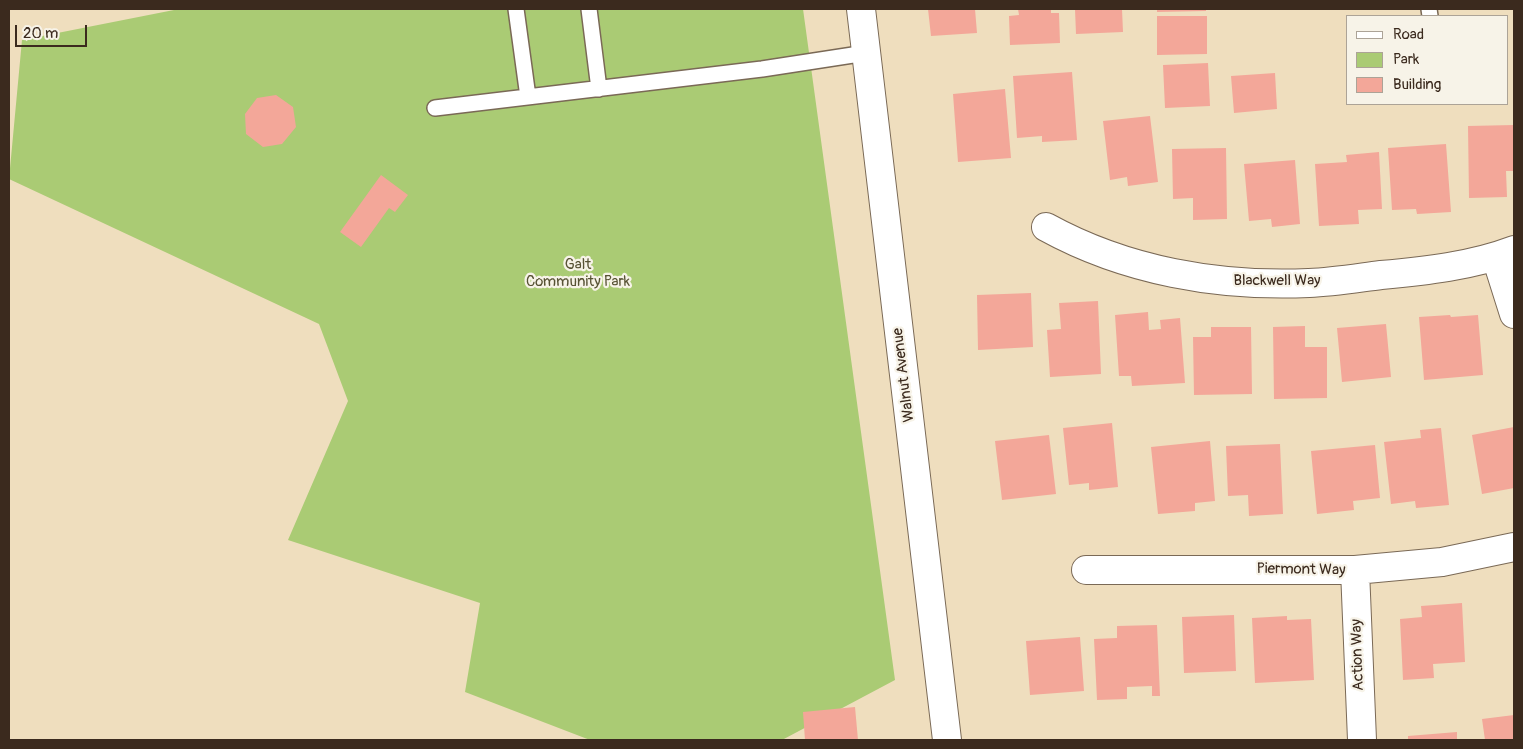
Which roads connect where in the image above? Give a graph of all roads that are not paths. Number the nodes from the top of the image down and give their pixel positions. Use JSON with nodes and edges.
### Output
{"nodes":[{"id":1,"x":516,"y":9,"type":"edge"},
{"id":2,"x":589,"y":9,"type":"edge"},
{"id":3,"x":861,"y":9,"type":"edge"},
{"id":4,"x":866,"y":53,"type":"junction"},
{"id":5,"x":598,"y":89,"type":"junction"},
{"id":6,"x":528,"y":98,"type":"junction"},
{"id":7,"x":435,"y":108,"type":"dead end"},
{"id":8,"x":1046,"y":227,"type":"dead end"},
{"id":9,"x":1505,"y":254,"type":"edge"},
{"id":10,"x":1514,"y":314,"type":"edge"},
{"id":11,"x":1514,"y":547,"type":"edge"},
{"id":12,"x":1086,"y":570,"type":"dead end"},
{"id":13,"x":1355,"y":570,"type":"junction"},
{"id":14,"x":947,"y":740,"type":"edge"},
{"id":15,"x":1362,"y":740,"type":"edge"}],
"edges":[{"from":1,"to":6,"type":"lane"},
{"from":2,"to":5,"type":"lane"},
{"from":3,"to":4,"type":"street","name":"Walnut Avenue"},
{"from":4,"to":5,"type":"lane"},
{"from":4,"to":14,"type":"street","name":"Walnut Avenue"},
{"from":5,"to":6,"type":"lane"},
{"from":6,"to":7,"type":"lane"},
{"from":8,"to":9,"type":"street","name":"Blackwell Way"},
{"from":9,"to":10,"type":"street"},
{"from":11,"to":13,"type":"street","name":"Piermont Way"},
{"from":12,"to":13,"type":"street","name":"Piermont Way"},
{"from":13,"to":15,"type":"street","name":"Action Way"}]}
